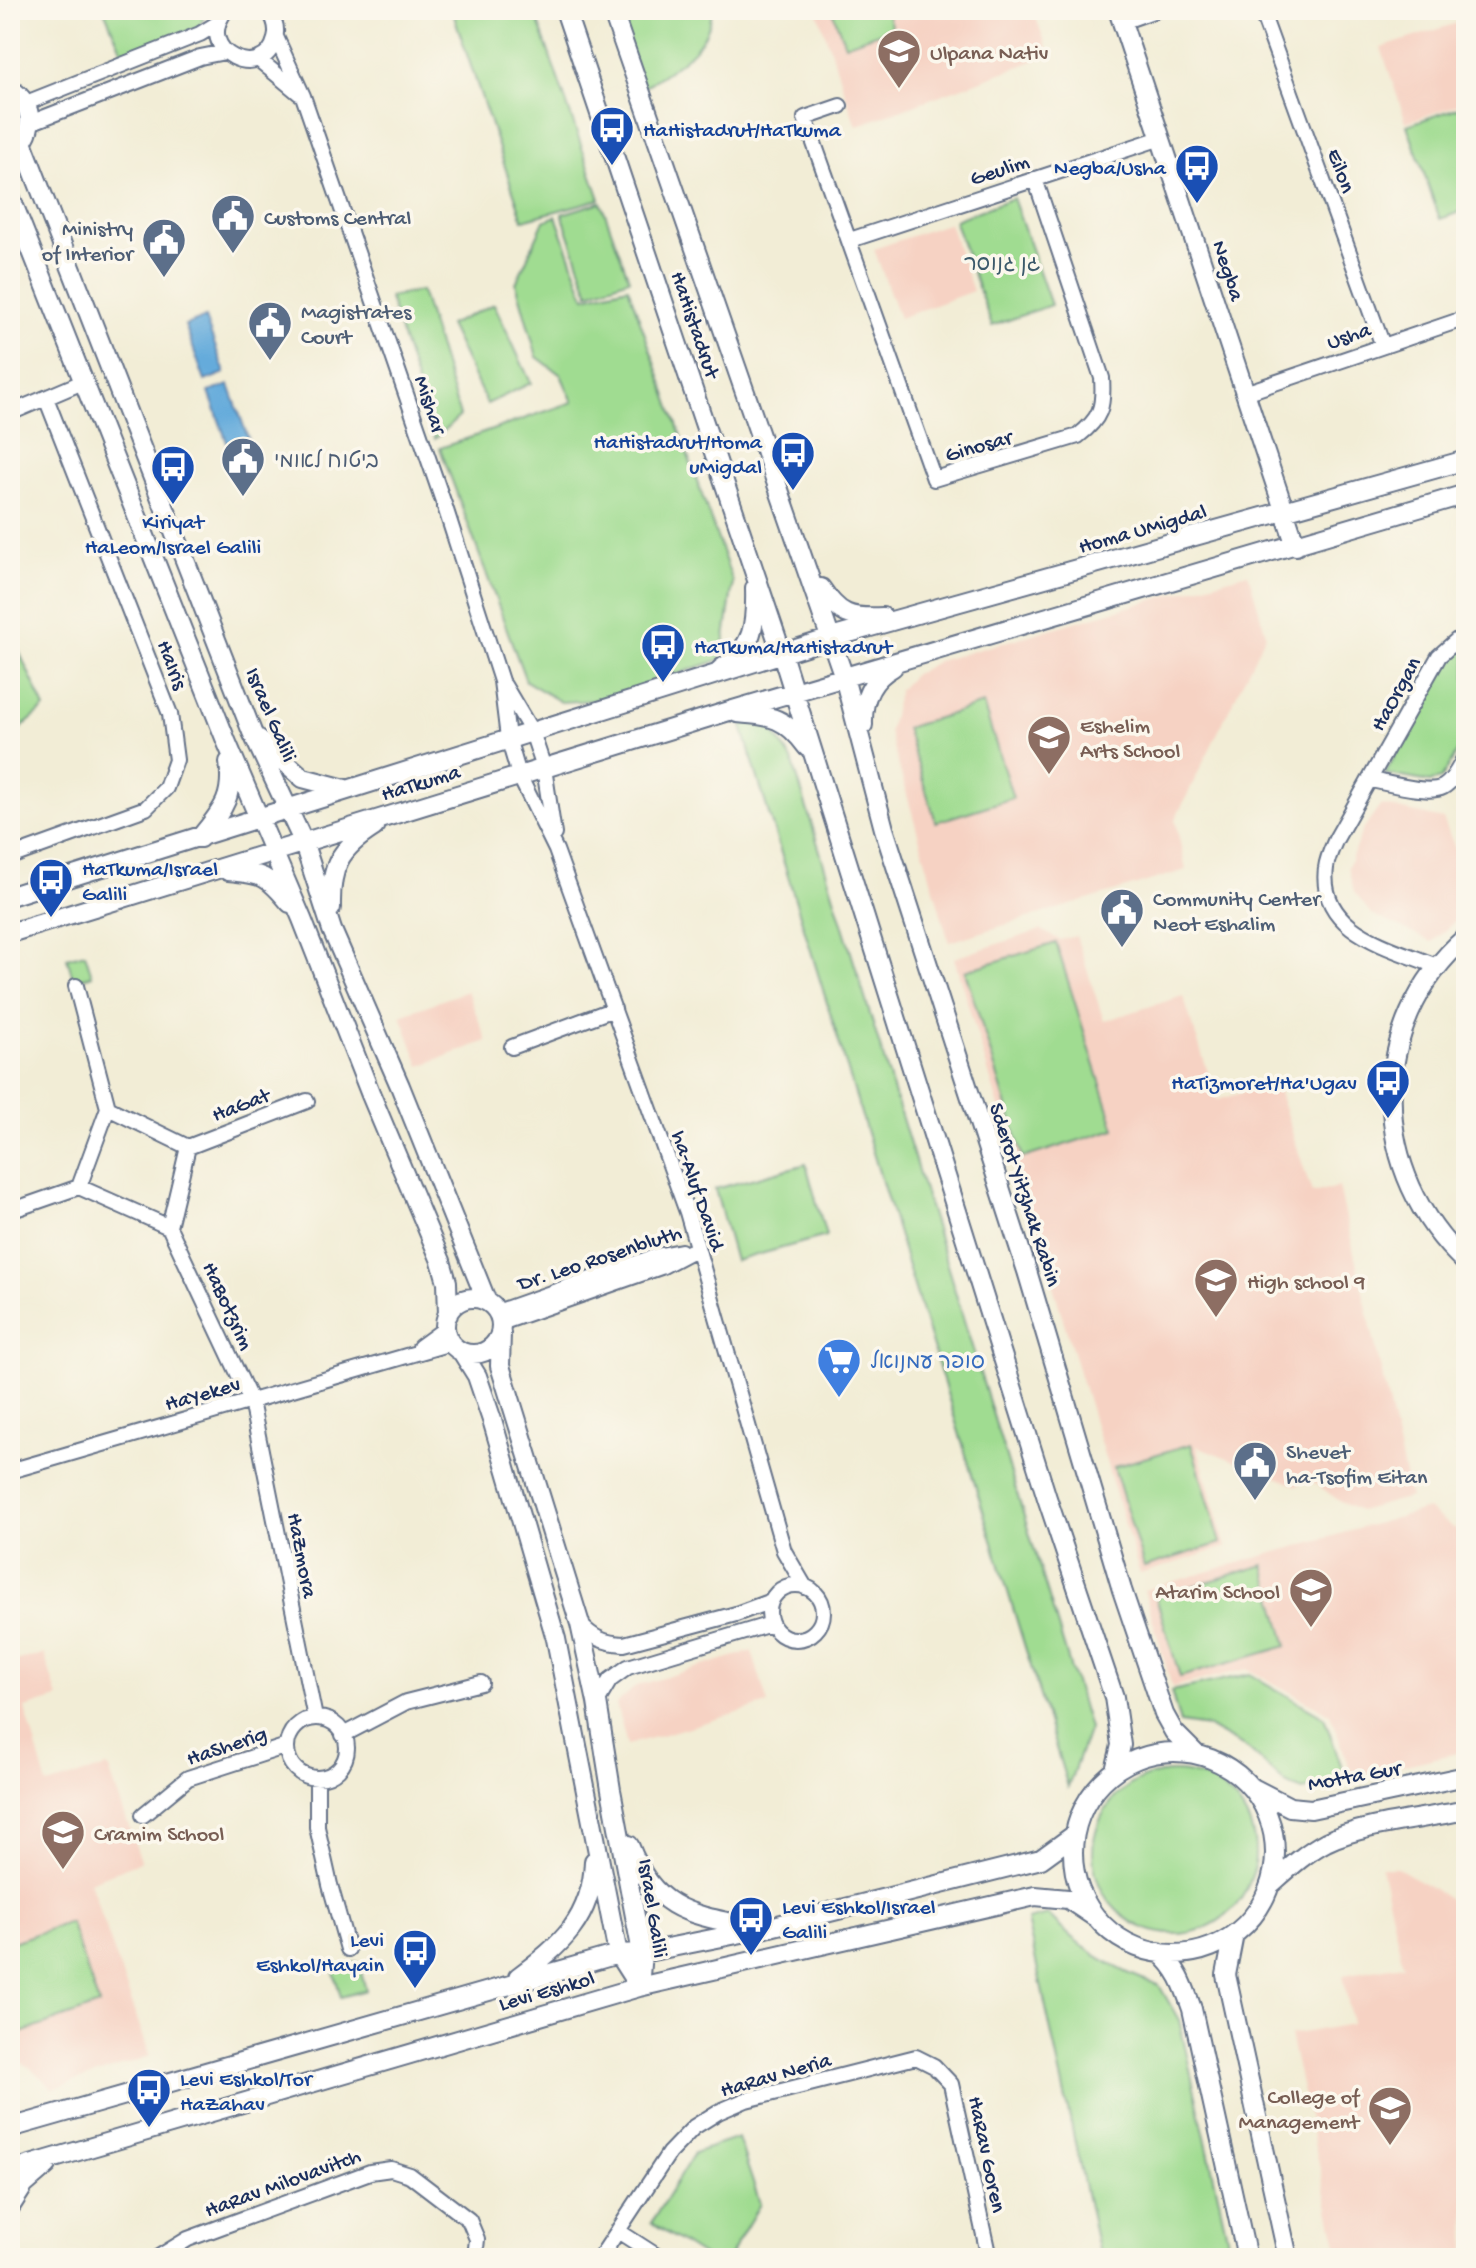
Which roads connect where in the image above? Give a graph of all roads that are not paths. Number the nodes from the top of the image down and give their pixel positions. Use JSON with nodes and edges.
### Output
{"nodes":[{"id":1,"x":565,"y":10,"type":"edge"},
{"id":2,"x":612,"y":10,"type":"edge"},
{"id":3,"x":1156,"y":10,"type":"edge"},
{"id":4,"x":1261,"y":10,"type":"edge"},
{"id":5,"x":274,"y":13,"type":"edge"},
{"id":6,"x":222,"y":16,"type":"edge"},
{"id":7,"x":1120,"y":16,"type":"edge"},
{"id":8,"x":276,"y":37,"type":"junction"},
{"id":9,"x":225,"y":52,"type":"junction"},
{"id":10,"x":258,"y":59,"type":"junction"},
{"id":11,"x":10,"y":89,"type":"edge"},
{"id":12,"x":303,"y":96,"type":"junction"},
{"id":13,"x":26,"y":103,"type":"junction"},
{"id":14,"x":840,"y":106,"type":"dead end"},
{"id":15,"x":30,"y":123,"type":"junction"},
{"id":16,"x":1161,"y":138,"type":"junction"},
{"id":17,"x":16,"y":146,"type":"edge"},
{"id":18,"x":1035,"y":179,"type":"junction"},
{"id":19,"x":10,"y":196,"type":"edge"},
{"id":20,"x":850,"y":240,"type":"junction"},
{"id":21,"x":1466,"y":318,"type":"edge"},
{"id":22,"x":1383,"y":346,"type":"junction"},
{"id":23,"x":85,"y":381,"type":"junction"},
{"id":24,"x":1245,"y":393,"type":"junction"},
{"id":25,"x":46,"y":398,"type":"junction"},
{"id":26,"x":10,"y":413,"type":"edge"},
{"id":27,"x":1466,"y":460,"type":"edge"},
{"id":28,"x":1466,"y":494,"type":"edge"},
{"id":29,"x":1285,"y":512,"type":"junction"},
{"id":30,"x":1296,"y":546,"type":"junction"},
{"id":31,"x":800,"y":550,"type":"junction"},
{"id":32,"x":755,"y":573,"type":"junction"},
{"id":33,"x":915,"y":615,"type":"junction"},
{"id":34,"x":831,"y":638,"type":"junction"},
{"id":35,"x":1466,"y":638,"type":"edge"},
{"id":36,"x":782,"y":654,"type":"junction"},
{"id":37,"x":911,"y":658,"type":"junction"},
{"id":38,"x":844,"y":677,"type":"junction"},
{"id":39,"x":706,"y":679,"type":"junction"},
{"id":40,"x":501,"y":681,"type":"junction"},
{"id":41,"x":793,"y":693,"type":"junction"},
{"id":42,"x":726,"y":712,"type":"junction"},
{"id":43,"x":252,"y":732,"type":"junction"},
{"id":44,"x":532,"y":732,"type":"junction"},
{"id":45,"x":508,"y":738,"type":"junction"},
{"id":46,"x":227,"y":743,"type":"junction"},
{"id":47,"x":864,"y":752,"type":"junction"},
{"id":48,"x":1466,"y":755,"type":"edge"},
{"id":49,"x":814,"y":757,"type":"junction"},
{"id":50,"x":544,"y":768,"type":"junction"},
{"id":51,"x":519,"y":775,"type":"junction"},
{"id":52,"x":1371,"y":780,"type":"junction"},
{"id":53,"x":368,"y":785,"type":"junction"},
{"id":54,"x":290,"y":810,"type":"junction"},
{"id":55,"x":394,"y":814,"type":"junction"},
{"id":56,"x":259,"y":819,"type":"junction"},
{"id":57,"x":200,"y":838,"type":"junction"},
{"id":58,"x":303,"y":841,"type":"junction"},
{"id":59,"x":556,"y":850,"type":"junction"},
{"id":60,"x":274,"y":852,"type":"junction"},
{"id":61,"x":10,"y":857,"type":"edge"},
{"id":62,"x":221,"y":870,"type":"junction"},
{"id":63,"x":10,"y":896,"type":"edge"},
{"id":64,"x":302,"y":919,"type":"junction"},
{"id":65,"x":332,"y":930,"type":"junction"},
{"id":66,"x":10,"y":933,"type":"edge"},
{"id":67,"x":1466,"y":937,"type":"edge"},
{"id":68,"x":1436,"y":966,"type":"junction"},
{"id":69,"x":76,"y":986,"type":"dead end"},
{"id":70,"x":614,"y":1009,"type":"junction"},
{"id":71,"x":512,"y":1047,"type":"dead end"},
{"id":72,"x":307,"y":1101,"type":"dead end"},
{"id":73,"x":108,"y":1108,"type":"junction"},
{"id":74,"x":188,"y":1147,"type":"junction"},
{"id":75,"x":79,"y":1187,"type":"junction"},
{"id":76,"x":10,"y":1211,"type":"edge"},
{"id":77,"x":169,"y":1227,"type":"junction"},
{"id":78,"x":697,"y":1248,"type":"junction"},
{"id":79,"x":1466,"y":1263,"type":"edge"},
{"id":80,"x":497,"y":1318,"type":"junction"},
{"id":81,"x":452,"y":1334,"type":"junction"},
{"id":82,"x":251,"y":1401,"type":"junction"},
{"id":83,"x":10,"y":1471,"type":"edge"},
{"id":84,"x":784,"y":1551,"type":"junction"},
{"id":85,"x":805,"y":1587,"type":"junction"},
{"id":86,"x":781,"y":1589,"type":"junction"},
{"id":87,"x":771,"y":1601,"type":"junction"},
{"id":88,"x":580,"y":1624,"type":"junction"},
{"id":89,"x":771,"y":1624,"type":"junction"},
{"id":90,"x":481,"y":1683,"type":"dead end"},
{"id":91,"x":597,"y":1702,"type":"junction"},
{"id":92,"x":315,"y":1718,"type":"junction"},
{"id":93,"x":343,"y":1735,"type":"junction"},
{"id":94,"x":287,"y":1746,"type":"junction"},
{"id":95,"x":1196,"y":1754,"type":"junction"},
{"id":96,"x":1115,"y":1771,"type":"junction"},
{"id":97,"x":1466,"y":1776,"type":"edge"},
{"id":98,"x":317,"y":1778,"type":"junction"},
{"id":99,"x":1253,"y":1788,"type":"junction"},
{"id":100,"x":611,"y":1790,"type":"junction"},
{"id":101,"x":1466,"y":1810,"type":"edge"},
{"id":102,"x":143,"y":1815,"type":"dead end"},
{"id":103,"x":595,"y":1834,"type":"junction"},
{"id":104,"x":1074,"y":1835,"type":"junction"},
{"id":105,"x":1271,"y":1884,"type":"junction"},
{"id":106,"x":1098,"y":1919,"type":"junction"},
{"id":107,"x":762,"y":1929,"type":"junction"},
{"id":108,"x":1234,"y":1934,"type":"junction"},
{"id":109,"x":348,"y":1949,"type":"dead end"},
{"id":110,"x":1159,"y":1952,"type":"junction"},
{"id":111,"x":642,"y":1953,"type":"junction"},
{"id":112,"x":618,"y":1954,"type":"junction"},
{"id":113,"x":507,"y":1985,"type":"junction"},
{"id":114,"x":639,"y":1987,"type":"junction"},
{"id":115,"x":934,"y":2066,"type":"joint"},
{"id":116,"x":10,"y":2117,"type":"edge"},
{"id":117,"x":41,"y":2119,"type":"junction"},
{"id":118,"x":10,"y":2128,"type":"edge"},
{"id":119,"x":57,"y":2159,"type":"junction"},
{"id":120,"x":10,"y":2171,"type":"edge"},
{"id":121,"x":10,"y":2207,"type":"edge"},
{"id":122,"x":618,"y":2231,"type":"junction"},
{"id":123,"x":157,"y":2258,"type":"edge"},
{"id":124,"x":475,"y":2258,"type":"edge"},
{"id":125,"x":600,"y":2258,"type":"edge"},
{"id":126,"x":660,"y":2258,"type":"edge"},
{"id":127,"x":989,"y":2258,"type":"edge"},
{"id":128,"x":1247,"y":2258,"type":"edge"},
{"id":129,"x":1288,"y":2258,"type":"edge"}],
"edges":[{"from":1,"to":32,"type":"main road","name":"HaHistadrut"},
{"from":2,"to":31,"type":"main road","name":"HaHistadrut"},
{"from":3,"to":7,"type":"street"},
{"from":4,"to":22,"type":"street","name":"Eilon"},
{"from":5,"to":8,"type":"street"},
{"from":6,"to":9,"type":"street"},
{"from":6,"to":13,"type":"street"},
{"from":7,"to":16,"type":"main road","name":"Negba"},
{"from":8,"to":10,"type":"street"},
{"from":8,"to":12,"type":"street","name":"Mishar"},
{"from":9,"to":10,"type":"street"},
{"from":9,"to":15,"type":"street"},
{"from":10,"to":12,"type":"street"},
{"from":11,"to":13,"type":"main road"},
{"from":12,"to":40,"type":"street","name":"Mishar"},
{"from":13,"to":15,"type":"main road"},
{"from":14,"to":20,"type":"street","name":"Ginosar"},
{"from":15,"to":17,"type":"main road","name":"Israel Galili"},
{"from":16,"to":18,"type":"street","name":"Geulim"},
{"from":16,"to":24,"type":"main road","name":"Negba"},
{"from":17,"to":43,"type":"main road","name":"Israel Galili"},
{"from":18,"to":20,"type":"street","name":"Geulim"},
{"from":18,"to":20,"type":"street","name":"Ginosar"},
{"from":19,"to":23,"type":"main road","name":"Israel Galili"},
{"from":21,"to":22,"type":"street","name":"Usha"},
{"from":22,"to":24,"type":"street","name":"Usha"},
{"from":23,"to":25,"type":"street"},
{"from":23,"to":46,"type":"main road","name":"Israel Galili"},
{"from":24,"to":29,"type":"main road","name":"Negba"},
{"from":25,"to":26,"type":"street"},
{"from":25,"to":61,"type":"street","name":"HaIris"},
{"from":27,"to":29,"type":"main road","name":"Homa UMigdal"},
{"from":28,"to":30,"type":"main road"},
{"from":29,"to":30,"type":"main road","name":"Negba"},
{"from":29,"to":33,"type":"main road","name":"Homa UMigdal"},
{"from":30,"to":37,"type":"main road"},
{"from":31,"to":33,"type":"main road"},
{"from":31,"to":34,"type":"main road","name":"HaHistadrut"},
{"from":32,"to":36,"type":"main road","name":"HaHistadrut"},
{"from":32,"to":39,"type":"main road"},
{"from":33,"to":34,"type":"main road","name":"Homa UMigdal"},
{"from":34,"to":36,"type":"main road","name":"HaTkuma"},
{"from":34,"to":38,"type":"main road","name":"Sderot Yitzhak Rabin"},
{"from":35,"to":52,"type":"street","name":"HaOrgan"},
{"from":36,"to":39,"type":"main road","name":"HaTkuma"},
{"from":36,"to":41,"type":"main road"},
{"from":37,"to":38,"type":"main road"},
{"from":37,"to":47,"type":"main road"},
{"from":38,"to":41,"type":"main road","name":"HaTkuma"},
{"from":38,"to":47,"type":"main road","name":"Sderot Yitzhak Rabin"},
{"from":39,"to":44,"type":"main road","name":"HaTkuma"},
{"from":40,"to":44,"type":"street","name":"Mishar"},
{"from":40,"to":45,"type":"street","name":"Mishar"},
{"from":41,"to":42,"type":"main road","name":"HaTkuma"},
{"from":41,"to":49,"type":"main road"},
{"from":42,"to":49,"type":"main road"},
{"from":42,"to":50,"type":"main road","name":"HaTkuma"},
{"from":43,"to":53,"type":"main road"},
{"from":43,"to":54,"type":"main road","name":"Israel Galili"},
{"from":44,"to":45,"type":"main road","name":"HaTkuma"},
{"from":44,"to":50,"type":"street","name":"ha-Aluf David"},
{"from":45,"to":51,"type":"street","name":"Mishar"},
{"from":45,"to":53,"type":"main road","name":"HaTkuma"},
{"from":46,"to":56,"type":"main road","name":"Israel Galili"},
{"from":46,"to":57,"type":"main road"},
{"from":47,"to":95,"type":"main road","name":"Sderot Yitzhak Rabin"},
{"from":48,"to":52,"type":"street"},
{"from":49,"to":96,"type":"main road"},
{"from":50,"to":51,"type":"main road","name":"HaTkuma"},
{"from":50,"to":59,"type":"street","name":"ha-Aluf David"},
{"from":51,"to":55,"type":"main road","name":"HaTkuma"},
{"from":51,"to":59,"type":"street","name":"ha-Aluf David"},
{"from":52,"to":68,"type":"street","name":"HaOrgan"},
{"from":53,"to":54,"type":"main road","name":"HaTkuma"},
{"from":54,"to":56,"type":"main road","name":"HaTkuma"},
{"from":54,"to":58,"type":"main road","name":"Israel Galili"},
{"from":55,"to":58,"type":"main road","name":"HaTkuma"},
{"from":55,"to":65,"type":"main road"},
{"from":56,"to":57,"type":"main road","name":"HaTkuma"},
{"from":56,"to":60,"type":"main road","name":"Israel Galili"},
{"from":57,"to":63,"type":"main road","name":"HaTkuma"},
{"from":58,"to":60,"type":"main road","name":"HaTkuma"},
{"from":58,"to":65,"type":"main road","name":"Israel Galili"},
{"from":59,"to":70,"type":"street","name":"ha-Aluf David"},
{"from":60,"to":62,"type":"main road","name":"HaTkuma"},
{"from":60,"to":64,"type":"main road","name":"Israel Galili"},
{"from":62,"to":64,"type":"main road"},
{"from":62,"to":66,"type":"main road","name":"HaTkuma"},
{"from":64,"to":81,"type":"main road","name":"Israel Galili"},
{"from":65,"to":80,"type":"main road","name":"Israel Galili"},
{"from":67,"to":68,"type":"main road"},
{"from":68,"to":79,"type":"main road"},
{"from":69,"to":73,"type":"street"},
{"from":70,"to":71,"type":"street"},
{"from":70,"to":78,"type":"street","name":"ha-Aluf David"},
{"from":72,"to":74,"type":"street","name":"HaGat"},
{"from":73,"to":74,"type":"street"},
{"from":73,"to":75,"type":"street"},
{"from":74,"to":77,"type":"street"},
{"from":75,"to":76,"type":"street"},
{"from":75,"to":77,"type":"street"},
{"from":77,"to":82,"type":"street","name":"HaBotzrim"},
{"from":78,"to":80,"type":"street","name":"Dr. Leo Rosenbluth"},
{"from":78,"to":84,"type":"street","name":"ha-Aluf David"},
{"from":80,"to":81,"type":"main road"},
{"from":80,"to":81,"type":"main road"},
{"from":80,"to":88,"type":"main road","name":"Israel Galili"},
{"from":81,"to":82,"type":"street","name":"HaYekev"},
{"from":81,"to":103,"type":"main road","name":"Israel Galili"},
{"from":82,"to":83,"type":"street","name":"HaYekev"},
{"from":82,"to":92,"type":"street","name":"HaZmora"},
{"from":84,"to":85,"type":"street","name":"ha-Aluf David"},
{"from":84,"to":86,"type":"street","name":"ha-Aluf David"},
{"from":85,"to":86,"type":"street"},
{"from":85,"to":89,"type":"street"},
{"from":86,"to":87,"type":"street"},
{"from":87,"to":88,"type":"street"},
{"from":87,"to":89,"type":"street"},
{"from":88,"to":91,"type":"main road","name":"Israel Galili"},
{"from":89,"to":91,"type":"street"},
{"from":90,"to":93,"type":"street"},
{"from":91,"to":100,"type":"main road","name":"Israel Galili"},
{"from":92,"to":93,"type":"street"},
{"from":92,"to":94,"type":"street"},
{"from":93,"to":98,"type":"street"},
{"from":94,"to":98,"type":"street"},
{"from":94,"to":102,"type":"street","name":"HaSherig"},
{"from":95,"to":96,"type":"main road"},
{"from":95,"to":99,"type":"main road"},
{"from":96,"to":104,"type":"main road"},
{"from":97,"to":99,"type":"main road","name":"Motta Gur"},
{"from":98,"to":109,"type":"street"},
{"from":99,"to":105,"type":"main road"},
{"from":100,"to":107,"type":"main road"},
{"from":100,"to":111,"type":"main road","name":"Israel Galili"},
{"from":101,"to":105,"type":"main road"},
{"from":103,"to":112,"type":"main road","name":"Israel Galili"},
{"from":103,"to":113,"type":"main road"},
{"from":104,"to":106,"type":"main road"},
{"from":104,"to":107,"type":"main road","name":"Levi Eshkol"},
{"from":105,"to":108,"type":"main road"},
{"from":106,"to":110,"type":"main road"},
{"from":106,"to":114,"type":"main road","name":"Levi Eshkol"},
{"from":107,"to":111,"type":"main road","name":"Levi Eshkol"},
{"from":108,"to":110,"type":"main road"},
{"from":108,"to":129,"type":"main road"},
{"from":110,"to":128,"type":"main road"},
{"from":111,"to":112,"type":"main road","name":"Levi Eshkol"},
{"from":111,"to":114,"type":"main road","name":"Israel Galili"},
{"from":112,"to":113,"type":"main road","name":"Levi Eshkol"},
{"from":112,"to":114,"type":"main road","name":"Israel Galili"},
{"from":113,"to":117,"type":"main road","name":"Levi Eshkol"},
{"from":114,"to":119,"type":"main road","name":"Levi Eshkol"},
{"from":115,"to":122,"type":"street","name":"HaRav Neria"},
{"from":115,"to":127,"type":"street","name":"HaRav Goren"},
{"from":116,"to":117,"type":"main road"},
{"from":117,"to":118,"type":"main road","name":"Levi Eshkol"},
{"from":119,"to":120,"type":"main road","name":"Levi Eshkol"},
{"from":119,"to":121,"type":"main road"},
{"from":122,"to":125,"type":"street","name":"HaRav Neria"},
{"from":122,"to":126,"type":"street"},
{"from":123,"to":124,"type":"street","name":"HaRav Milovavitch"}]}
